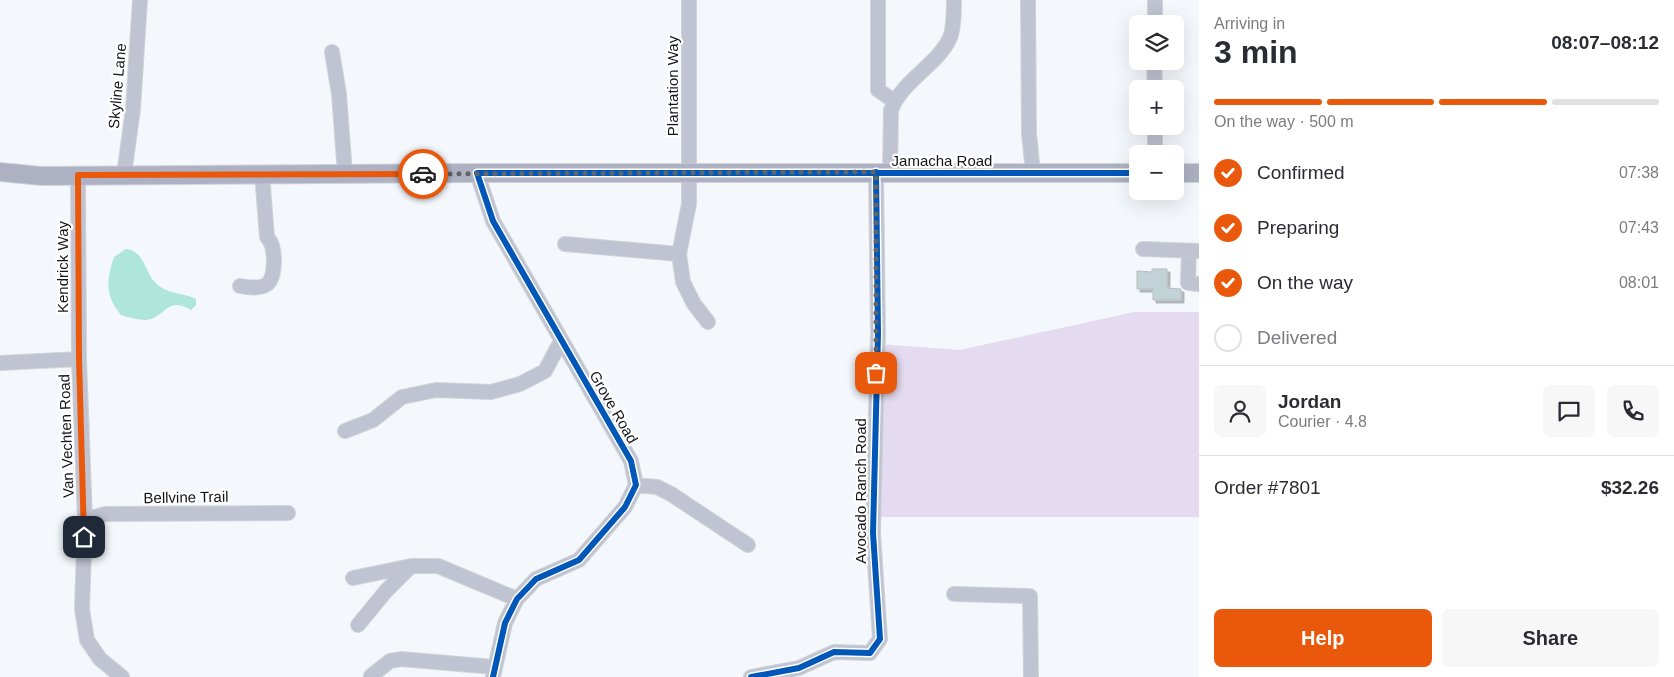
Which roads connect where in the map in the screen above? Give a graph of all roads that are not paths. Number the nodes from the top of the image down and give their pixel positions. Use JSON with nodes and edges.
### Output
{"nodes":[{"id":1,"x":140,"y":0,"type":"edge"},
{"id":2,"x":688,"y":0,"type":"edge"},
{"id":3,"x":878,"y":0,"type":"edge"},
{"id":4,"x":954,"y":0,"type":"edge"},
{"id":5,"x":1028,"y":0,"type":"edge"},
{"id":6,"x":1154,"y":0,"type":"edge"},
{"id":7,"x":1154,"y":15,"type":"edge"},
{"id":8,"x":332,"y":52,"type":"dead end"},
{"id":9,"x":894,"y":101,"type":"junction"},
{"id":10,"x":0,"y":172,"type":"edge"},
{"id":11,"x":688,"y":172,"type":"junction"},
{"id":12,"x":883,"y":172,"type":"junction"},
{"id":13,"x":477,"y":173,"type":"junction"},
{"id":14,"x":1033,"y":173,"type":"junction"},
{"id":15,"x":1129,"y":173,"type":"edge"},
{"id":16,"x":1184,"y":173,"type":"edge"},
{"id":17,"x":1199,"y":173,"type":"edge"},
{"id":18,"x":262,"y":174,"type":"junction"},
{"id":19,"x":345,"y":174,"type":"junction"},
{"id":20,"x":78,"y":175,"type":"junction"},
{"id":21,"x":124,"y":175,"type":"junction"},
{"id":22,"x":565,"y":244,"type":"dead end"},
{"id":23,"x":1143,"y":249,"type":"dead end"},
{"id":24,"x":1194,"y":251,"type":"edge"},
{"id":25,"x":678,"y":254,"type":"junction"},
{"id":26,"x":1199,"y":284,"type":"edge"},
{"id":27,"x":240,"y":286,"type":"dead end"},
{"id":28,"x":708,"y":322,"type":"dead end"},
{"id":29,"x":561,"y":341,"type":"junction"},
{"id":30,"x":79,"y":359,"type":"junction"},
{"id":31,"x":0,"y":363,"type":"edge"},
{"id":32,"x":345,"y":431,"type":"dead end"},
{"id":33,"x":636,"y":485,"type":"junction"},
{"id":34,"x":288,"y":513,"type":"dead end"},
{"id":35,"x":85,"y":520,"type":"junction"},
{"id":36,"x":748,"y":545,"type":"dead end"},
{"id":37,"x":411,"y":566,"type":"junction"},
{"id":38,"x":353,"y":578,"type":"dead end"},
{"id":39,"x":954,"y":594,"type":"dead end"},
{"id":40,"x":517,"y":599,"type":"junction"},
{"id":41,"x":358,"y":625,"type":"dead end"},
{"id":42,"x":493,"y":672,"type":"edge"},
{"id":43,"x":371,"y":676,"type":"dead end"},
{"id":44,"x":122,"y":677,"type":"edge"},
{"id":45,"x":751,"y":677,"type":"edge"},
{"id":46,"x":1031,"y":677,"type":"edge"}],
"edges":[{"from":1,"to":21,"type":"street","name":"Skyline Lane"},
{"from":2,"to":11,"type":"street","name":"Plantation Way"},
{"from":3,"to":9,"type":"street"},
{"from":4,"to":9,"type":"street"},
{"from":5,"to":14,"type":"street"},
{"from":6,"to":7,"type":"street"},
{"from":8,"to":19,"type":"street"},
{"from":9,"to":12,"type":"street"},
{"from":10,"to":20,"type":"main road","name":"Jamacha Road"},
{"from":11,"to":12,"type":"main road","name":"Jamacha Road"},
{"from":11,"to":13,"type":"main road","name":"Jamacha Road"},
{"from":11,"to":25,"type":"street","name":"Plantation Way"},
{"from":12,"to":14,"type":"main road","name":"Jamacha Road"},
{"from":12,"to":45,"type":"street","name":"Avocado Ranch Road"},
{"from":13,"to":19,"type":"main road","name":"Jamacha Road"},
{"from":13,"to":29,"type":"street","name":"Grove Road"},
{"from":14,"to":15,"type":"main road","name":"Jamacha Road"},
{"from":16,"to":17,"type":"main road"},
{"from":18,"to":19,"type":"main road","name":"Jamacha Road"},
{"from":18,"to":21,"type":"main road","name":"Jamacha Road"},
{"from":18,"to":27,"type":"street"},
{"from":20,"to":21,"type":"main road","name":"Jamacha Road"},
{"from":20,"to":30,"type":"street","name":"Kendrick Way"},
{"from":22,"to":25,"type":"street"},
{"from":23,"to":24,"type":"street"},
{"from":24,"to":26,"type":"street"},
{"from":25,"to":28,"type":"street"},
{"from":29,"to":32,"type":"street"},
{"from":29,"to":33,"type":"street","name":"Grove Road"},
{"from":30,"to":31,"type":"street"},
{"from":30,"to":35,"type":"street","name":"Van Vechten Road"},
{"from":33,"to":36,"type":"street"},
{"from":33,"to":40,"type":"street"},
{"from":34,"to":35,"type":"street","name":"Bellvine Trail"},
{"from":35,"to":44,"type":"street","name":"Van Vechten Road"},
{"from":37,"to":38,"type":"street"},
{"from":37,"to":40,"type":"street"},
{"from":37,"to":41,"type":"street"},
{"from":39,"to":46,"type":"street"},
{"from":40,"to":42,"type":"street"},
{"from":42,"to":43,"type":"street"}]}
